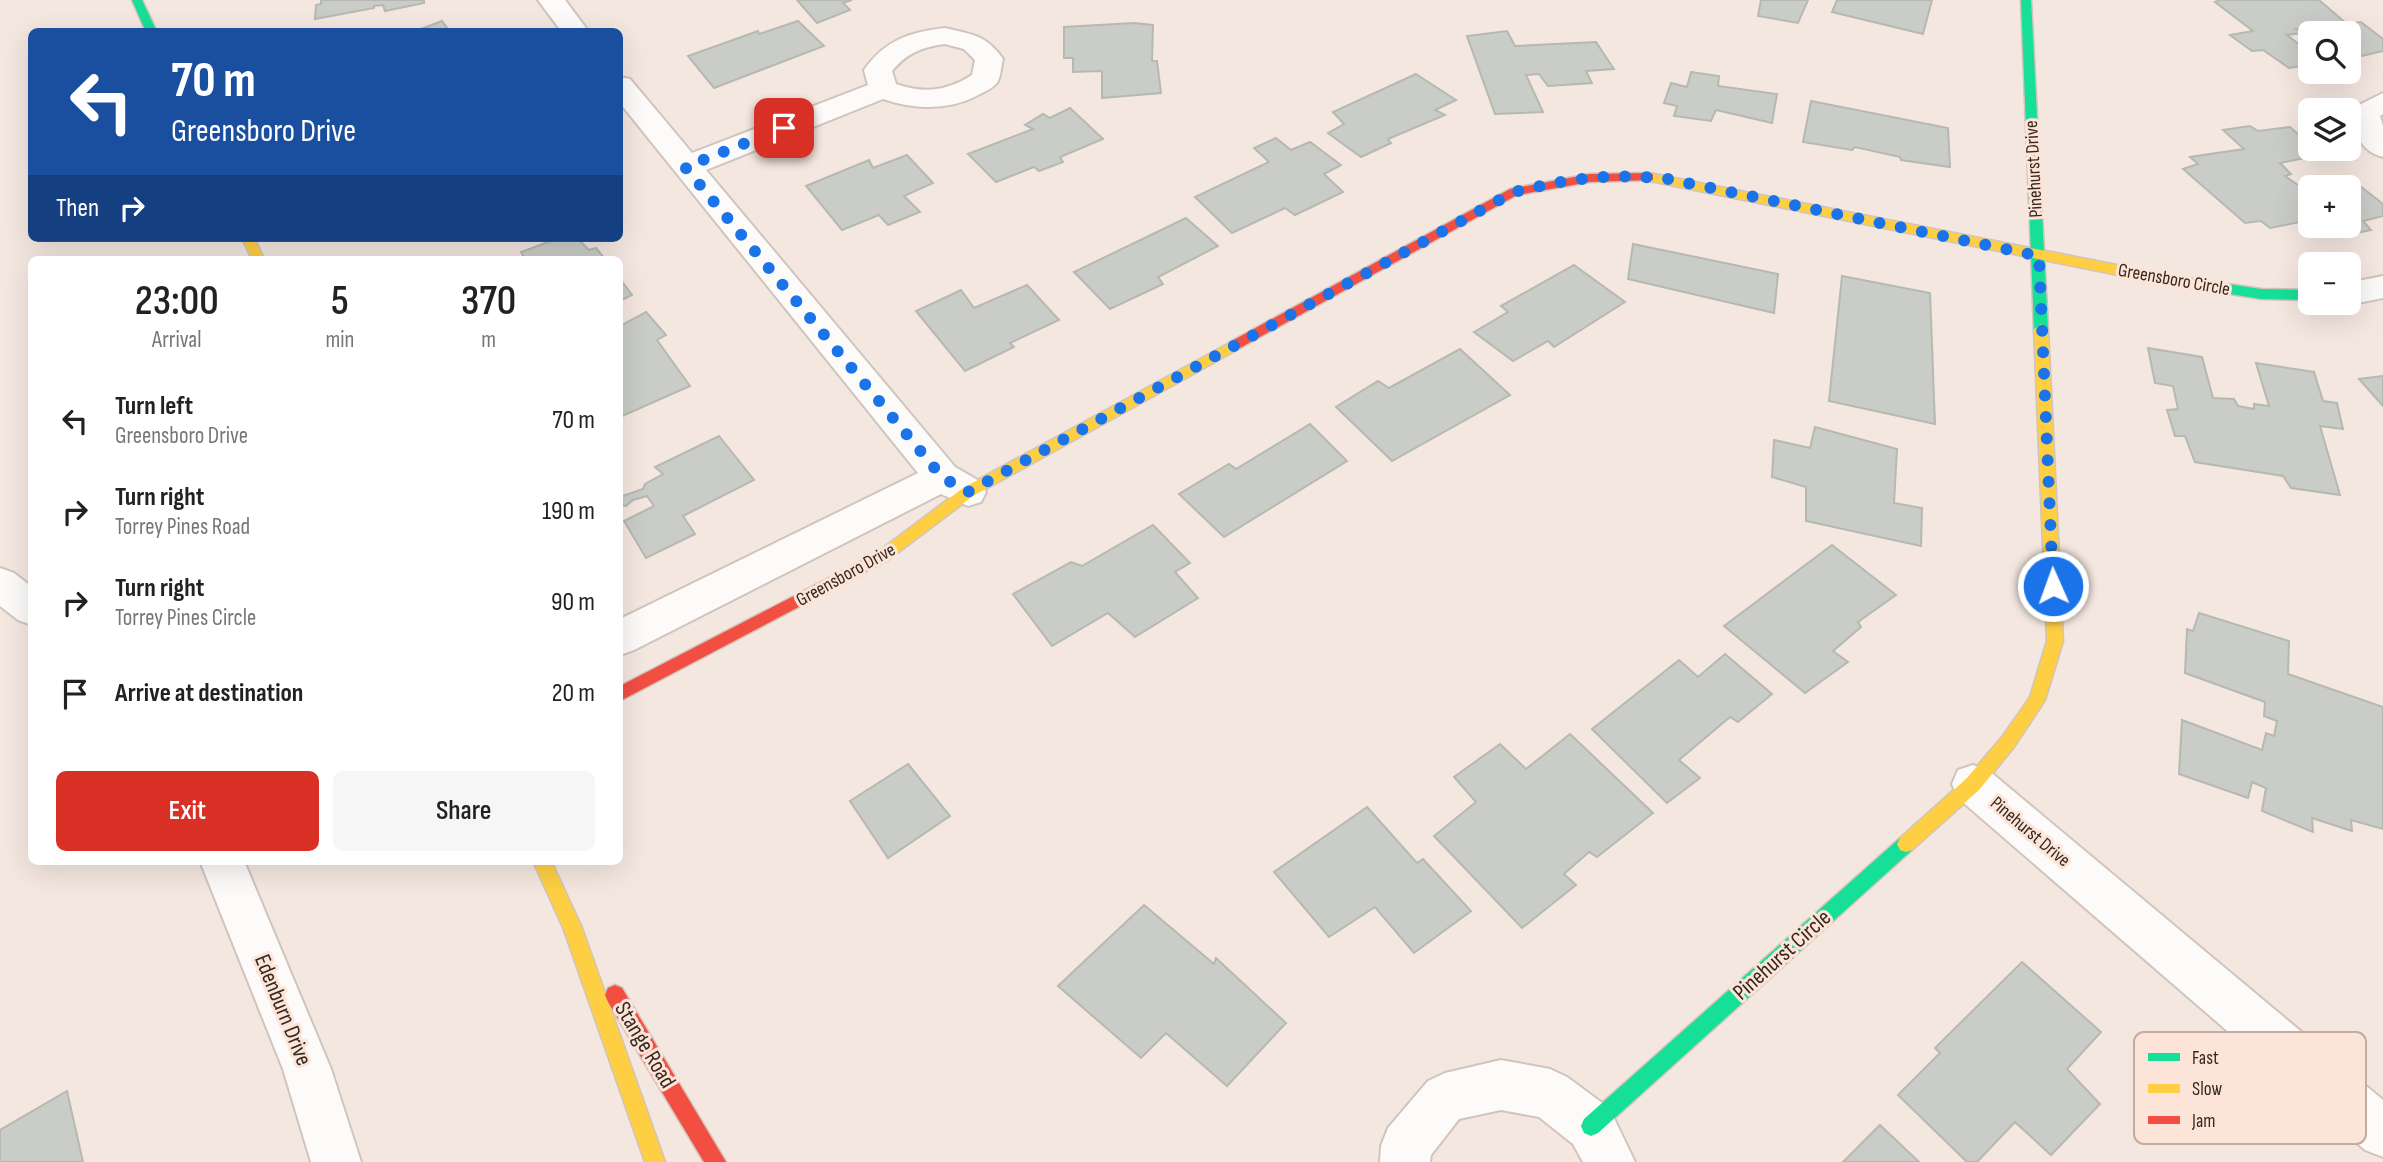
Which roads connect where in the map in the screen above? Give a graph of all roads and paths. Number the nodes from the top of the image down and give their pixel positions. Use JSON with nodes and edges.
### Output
{"nodes":[{"id":1,"x":137,"y":0,"type":"edge"},
{"id":2,"x":551,"y":0,"type":"edge"},
{"id":3,"x":2026,"y":0,"type":"edge"},
{"id":4,"x":150,"y":28,"type":"edge"},
{"id":5,"x":573,"y":28,"type":"edge"},
{"id":6,"x":623,"y":89,"type":"edge"},
{"id":7,"x":883,"y":89,"type":"dead end"},
{"id":8,"x":2383,"y":102,"type":"edge"},
{"id":9,"x":2383,"y":148,"type":"edge"},
{"id":10,"x":685,"y":167,"type":"junction"},
{"id":11,"x":2039,"y":256,"type":"junction"},
{"id":12,"x":2383,"y":287,"type":"edge"},
{"id":13,"x":2361,"y":292,"type":"edge"},
{"id":14,"x":2298,"y":295,"type":"edge"},
{"id":15,"x":955,"y":484,"type":"junction"},
{"id":16,"x":0,"y":584,"type":"edge"},
{"id":17,"x":28,"y":606,"type":"edge"},
{"id":18,"x":623,"y":637,"type":"edge"},
{"id":19,"x":623,"y":692,"type":"edge"},
{"id":20,"x":1973,"y":784,"type":"junction"},
{"id":21,"x":224,"y":865,"type":"edge"},
{"id":22,"x":544,"y":865,"type":"edge"},
{"id":23,"x":573,"y":928,"type":"junction"},
{"id":24,"x":2265,"y":1032,"type":"edge"},
{"id":25,"x":2366,"y":1118,"type":"edge"},
{"id":26,"x":2383,"y":1132,"type":"edge"},
{"id":27,"x":1601,"y":1144,"type":"edge"},
{"id":28,"x":336,"y":1162,"type":"edge"},
{"id":29,"x":655,"y":1162,"type":"edge"},
{"id":30,"x":716,"y":1162,"type":"edge"},
{"id":31,"x":1405,"y":1162,"type":"edge"}],
"edges":[{"from":1,"to":4,"type":"street"},
{"from":2,"to":5,"type":"street"},
{"from":3,"to":11,"type":"street","name":"Pinehurst Drive"},
{"from":6,"to":10,"type":"street"},
{"from":7,"to":10,"type":"street"},
{"from":8,"to":9,"type":"street"},
{"from":10,"to":15,"type":"street"},
{"from":11,"to":14,"type":"street","name":"Greensboro Circle"},
{"from":11,"to":15,"type":"street","name":"Greensboro Drive"},
{"from":11,"to":20,"type":"street","name":"Pinehurst Drive"},
{"from":12,"to":13,"type":"street"},
{"from":15,"to":18,"type":"street","name":"Greensboro Drive"},
{"from":15,"to":19,"type":"street","name":"Greensboro Drive"},
{"from":16,"to":17,"type":"street"},
{"from":20,"to":24,"type":"street","name":"Pinehurst Drive"},
{"from":20,"to":27,"type":"street","name":"Pinehurst Circle"},
{"from":21,"to":28,"type":"street","name":"Edenburn Drive"},
{"from":22,"to":23,"type":"street","name":"Stange Road"},
{"from":23,"to":29,"type":"street","name":"Stange Road"},
{"from":23,"to":30,"type":"street","name":"Stange Road"},
{"from":25,"to":26,"type":"street","name":"Pinehurst Drive"},
{"from":27,"to":31,"type":"street","name":"Pinehurst Circle"}]}
